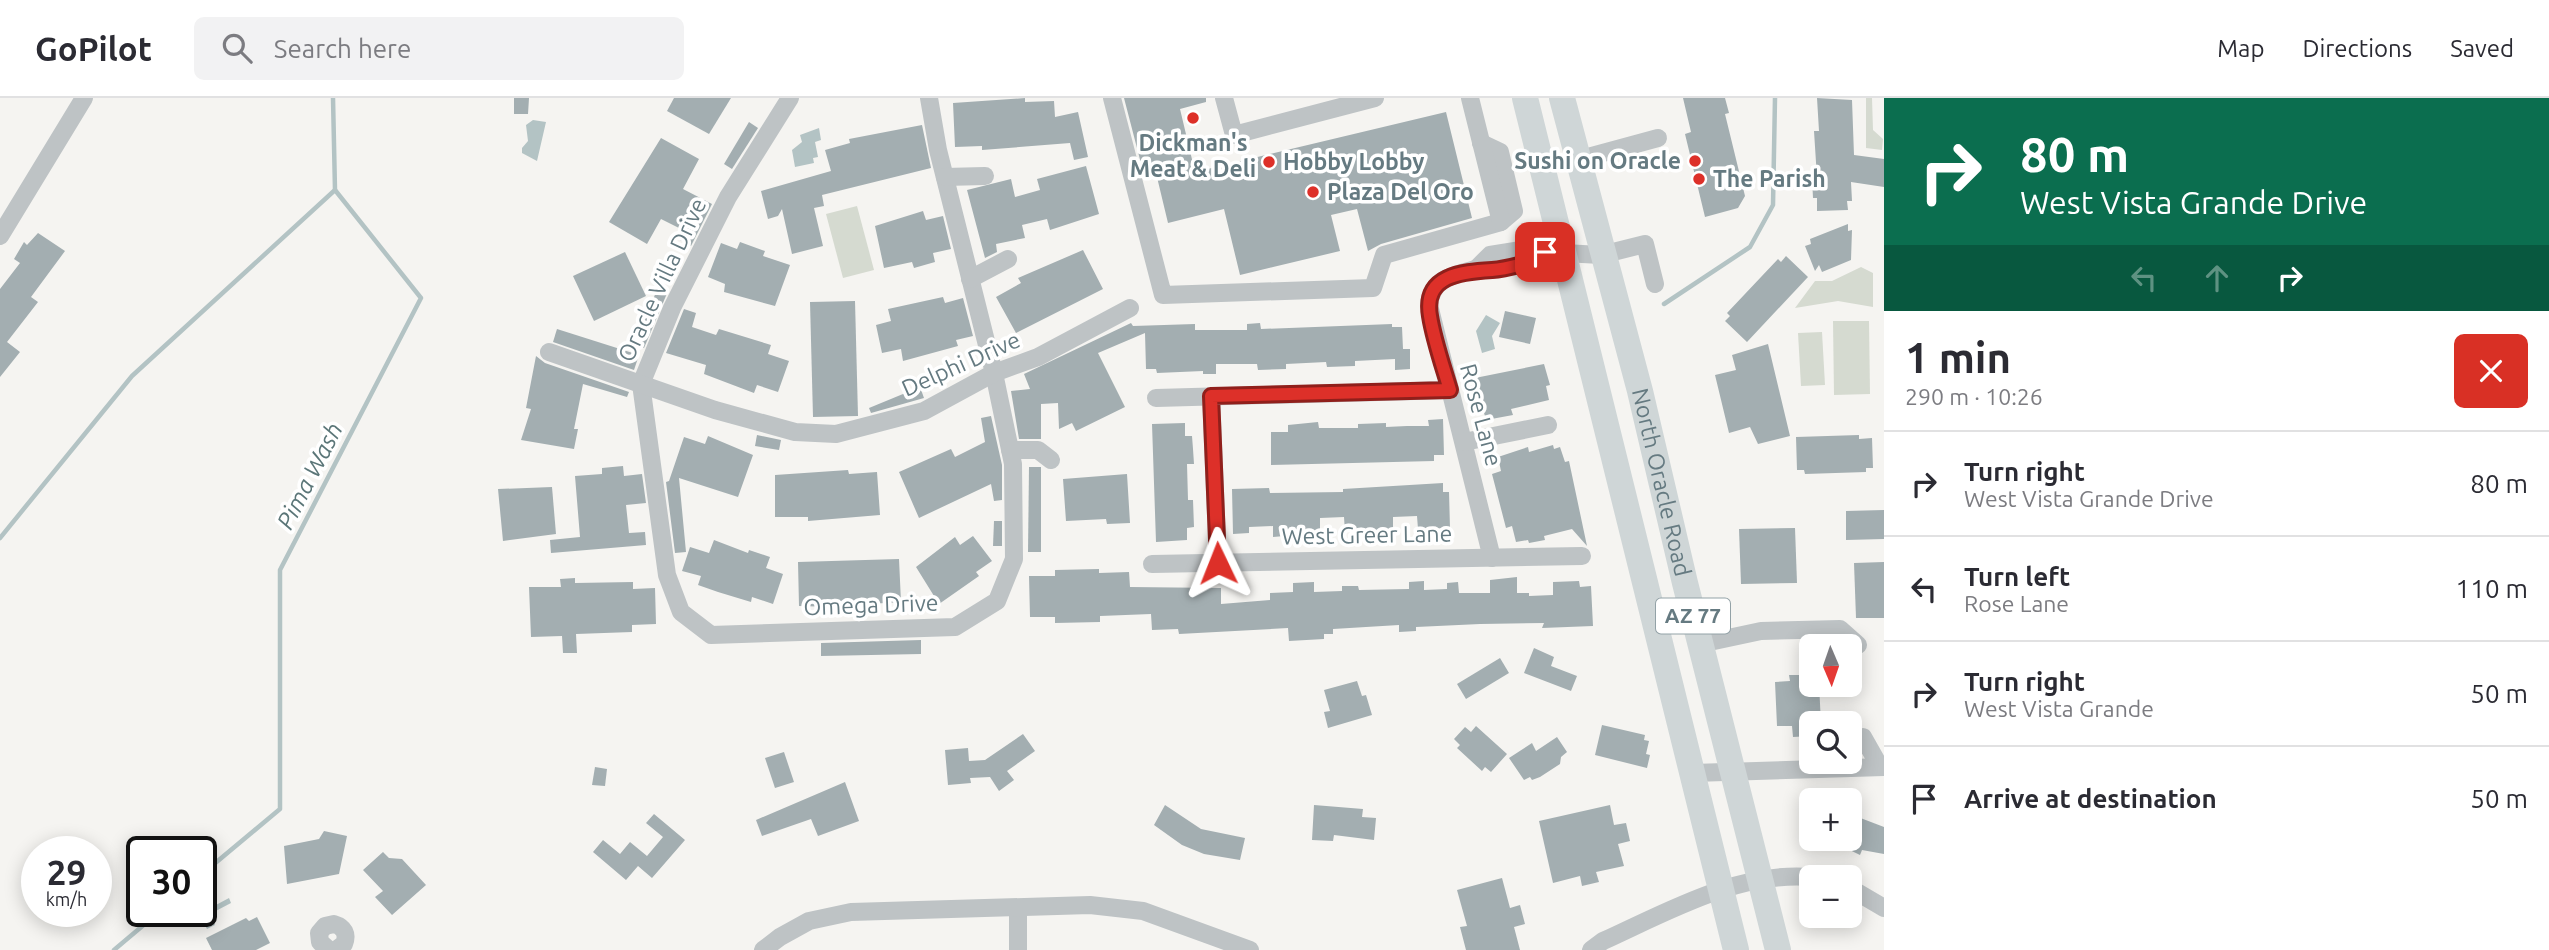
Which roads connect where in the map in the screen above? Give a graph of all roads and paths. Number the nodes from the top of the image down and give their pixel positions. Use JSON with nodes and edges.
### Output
{"nodes":[{"id":1,"x":84,"y":98,"type":"edge"},
{"id":2,"x":929,"y":98,"type":"edge"},
{"id":3,"x":1112,"y":98,"type":"edge"},
{"id":4,"x":1224,"y":98,"type":"edge"},
{"id":5,"x":1375,"y":98,"type":"edge"},
{"id":6,"x":1470,"y":98,"type":"edge"},
{"id":7,"x":1525,"y":98,"type":"edge"},
{"id":8,"x":1562,"y":98,"type":"edge"},
{"id":9,"x":782,"y":102,"type":"edge"},
{"id":10,"x":1658,"y":138,"type":"dead end"},
{"id":11,"x":1577,"y":160,"type":"junction"},
{"id":12,"x":985,"y":176,"type":"dead end"},
{"id":13,"x":945,"y":177,"type":"junction"},
{"id":14,"x":0,"y":236,"type":"edge"},
{"id":15,"x":1554,"y":252,"type":"junction"},
{"id":16,"x":1601,"y":255,"type":"junction"},
{"id":17,"x":1008,"y":259,"type":"dead end"},
{"id":18,"x":970,"y":279,"type":"junction"},
{"id":19,"x":1655,"y":284,"type":"dead end"},
{"id":20,"x":1130,"y":308,"type":"dead end"},
{"id":21,"x":549,"y":352,"type":"dead end"},
{"id":22,"x":994,"y":373,"type":"junction"},
{"id":23,"x":641,"y":384,"type":"junction"},
{"id":24,"x":1450,"y":390,"type":"junction"},
{"id":25,"x":1211,"y":396,"type":"junction"},
{"id":26,"x":1156,"y":398,"type":"dead end"},
{"id":27,"x":1548,"y":425,"type":"dead end"},
{"id":28,"x":1464,"y":442,"type":"junction"},
{"id":29,"x":1010,"y":450,"type":"junction"},
{"id":30,"x":1051,"y":460,"type":"dead end"},
{"id":31,"x":657,"y":500,"type":"joint"},
{"id":32,"x":1582,"y":556,"type":"dead end"},
{"id":33,"x":1492,"y":558,"type":"junction"},
{"id":34,"x":1218,"y":563,"type":"junction"},
{"id":35,"x":1152,"y":564,"type":"dead end"},
{"id":36,"x":1846,"y":634,"type":"edge"},
{"id":37,"x":1700,"y":644,"type":"junction"},
{"id":38,"x":1862,"y":731,"type":"edge"},
{"id":39,"x":1862,"y":764,"type":"edge"},
{"id":40,"x":1799,"y":766,"type":"edge"},
{"id":41,"x":1882,"y":767,"type":"edge"},
{"id":42,"x":1733,"y":772,"type":"junction"},
{"id":43,"x":1693,"y":773,"type":"junction"},
{"id":44,"x":1799,"y":876,"type":"edge"},
{"id":45,"x":1762,"y":882,"type":"junction"},
{"id":46,"x":1721,"y":890,"type":"junction"},
{"id":47,"x":1862,"y":895,"type":"edge"},
{"id":48,"x":1884,"y":908,"type":"edge"},
{"id":49,"x":1018,"y":909,"type":"junction"},
{"id":50,"x":763,"y":950,"type":"edge"},
{"id":51,"x":1018,"y":950,"type":"edge"},
{"id":52,"x":1250,"y":950,"type":"edge"},
{"id":53,"x":1591,"y":950,"type":"edge"},
{"id":54,"x":1736,"y":950,"type":"edge"},
{"id":55,"x":1778,"y":950,"type":"edge"}],
"edges":[{"from":1,"to":14,"type":"street"},
{"from":2,"to":13,"type":"street","name":"Omega Drive"},
{"from":3,"to":6,"type":"street"},
{"from":4,"to":5,"type":"street"},
{"from":7,"to":15,"type":"highway","name":"North Oracle Road","number":"AZ 77"},
{"from":8,"to":11,"type":"highway","name":"North Oracle Road","number":"AZ 77"},
{"from":9,"to":23,"type":"street","name":"Oracle Villa Drive"},
{"from":10,"to":11,"type":"street"},
{"from":11,"to":16,"type":"highway","name":"North Oracle Road","number":"AZ 77"},
{"from":12,"to":13,"type":"street"},
{"from":13,"to":18,"type":"street","name":"Omega Drive"},
{"from":15,"to":16,"type":"street"},
{"from":15,"to":24,"type":"street","name":"Rose Lane"},
{"from":15,"to":43,"type":"highway","name":"North Oracle Road","number":"AZ 77"},
{"from":16,"to":19,"type":"street"},
{"from":16,"to":37,"type":"highway","name":"North Oracle Road","number":"AZ 77"},
{"from":17,"to":18,"type":"street"},
{"from":18,"to":22,"type":"street","name":"Omega Drive"},
{"from":20,"to":22,"type":"street","name":"Delphi Drive"},
{"from":21,"to":23,"type":"street","name":"Delphi Drive"},
{"from":22,"to":23,"type":"street","name":"Delphi Drive"},
{"from":22,"to":29,"type":"street","name":"Omega Drive"},
{"from":23,"to":31,"type":"street","name":"Oracle Villa Drive"},
{"from":24,"to":25,"type":"street"},
{"from":24,"to":28,"type":"street","name":"Rose Lane"},
{"from":25,"to":26,"type":"street"},
{"from":25,"to":34,"type":"street"},
{"from":27,"to":28,"type":"street"},
{"from":28,"to":33,"type":"street","name":"Rose Lane"},
{"from":29,"to":30,"type":"street"},
{"from":29,"to":31,"type":"street","name":"Omega Drive"},
{"from":32,"to":33,"type":"street","name":"West Greer Lane"},
{"from":33,"to":34,"type":"street","name":"West Greer Lane"},
{"from":34,"to":35,"type":"street","name":"West Greer Lane"},
{"from":36,"to":37,"type":"street"},
{"from":37,"to":42,"type":"highway","name":"North Oracle Road","number":"AZ 77"},
{"from":38,"to":41,"type":"street"},
{"from":39,"to":41,"type":"street"},
{"from":40,"to":42,"type":"street"},
{"from":42,"to":43,"type":"street"},
{"from":42,"to":45,"type":"highway","name":"North Oracle Road","number":"AZ 77"},
{"from":43,"to":46,"type":"highway","name":"North Oracle Road","number":"AZ 77"},
{"from":44,"to":45,"type":"street"},
{"from":45,"to":46,"type":"street"},
{"from":45,"to":55,"type":"highway","name":"North Oracle Road","number":"AZ 77"},
{"from":46,"to":53,"type":"street"},
{"from":46,"to":54,"type":"highway","name":"North Oracle Road","number":"AZ 77"},
{"from":47,"to":48,"type":"street"},
{"from":49,"to":50,"type":"street"},
{"from":49,"to":51,"type":"street"},
{"from":49,"to":52,"type":"street"}]}
